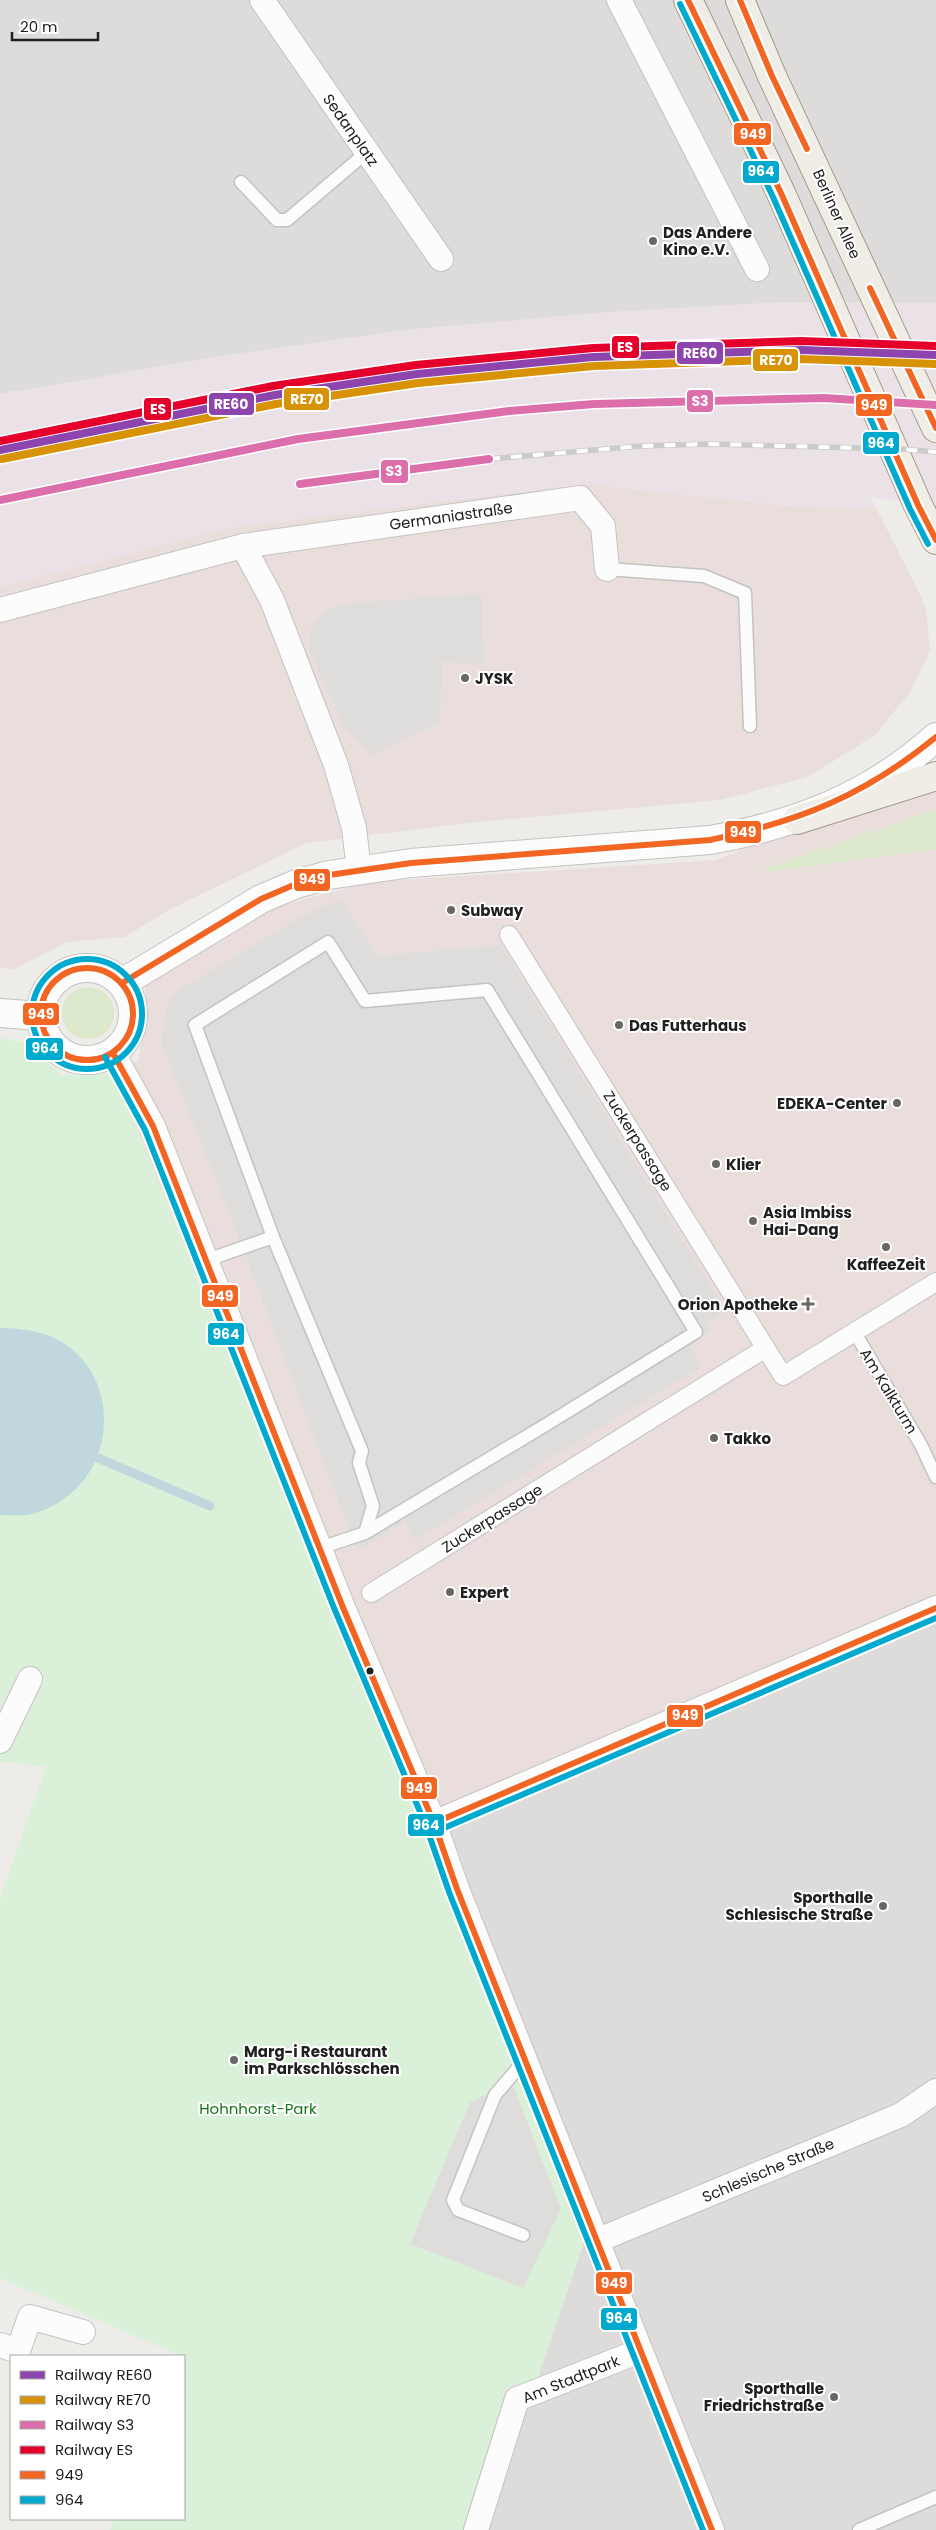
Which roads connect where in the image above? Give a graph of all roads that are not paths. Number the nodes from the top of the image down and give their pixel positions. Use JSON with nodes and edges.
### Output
{"nodes":[{"id":1,"x":262,"y":0,"type":"edge"},
{"id":2,"x":619,"y":0,"type":"edge"},
{"id":3,"x":688,"y":0,"type":"edge"},
{"id":4,"x":740,"y":0,"type":"edge"},
{"id":5,"x":367,"y":152,"type":"junction"},
{"id":6,"x":241,"y":182,"type":"dead end"},
{"id":7,"x":441,"y":259,"type":"dead end"},
{"id":8,"x":757,"y":269,"type":"dead end"},
{"id":9,"x":936,"y":428,"type":"edge"},
{"id":10,"x":936,"y":540,"type":"edge"},
{"id":11,"x":243,"y":546,"type":"junction"},
{"id":12,"x":607,"y":569,"type":"joint"},
{"id":13,"x":0,"y":610,"type":"edge"},
{"id":14,"x":750,"y":726,"type":"dead end"},
{"id":15,"x":936,"y":737,"type":"edge"},
{"id":16,"x":936,"y":776,"type":"edge"},
{"id":17,"x":797,"y":820,"type":"junction"},
{"id":18,"x":359,"y":870,"type":"junction"},
{"id":19,"x":509,"y":935,"type":"dead end"},
{"id":20,"x":122,"y":983,"type":"junction"},
{"id":21,"x":0,"y":1012,"type":"edge"},
{"id":22,"x":40,"y":1016,"type":"junction"},
{"id":23,"x":113,"y":1053,"type":"junction"},
{"id":24,"x":273,"y":1237,"type":"junction"},
{"id":25,"x":207,"y":1260,"type":"junction"},
{"id":26,"x":936,"y":1282,"type":"edge"},
{"id":27,"x":855,"y":1332,"type":"junction"},
{"id":28,"x":766,"y":1348,"type":"junction"},
{"id":29,"x":936,"y":1477,"type":"edge"},
{"id":30,"x":366,"y":1533,"type":"junction"},
{"id":31,"x":320,"y":1548,"type":"junction"},
{"id":32,"x":371,"y":1593,"type":"dead end"},
{"id":33,"x":936,"y":1608,"type":"edge"},
{"id":34,"x":30,"y":1679,"type":"dead end"},
{"id":35,"x":0,"y":1741,"type":"edge"},
{"id":36,"x":434,"y":1823,"type":"junction"},
{"id":37,"x":525,"y":2060,"type":"junction"},
{"id":38,"x":936,"y":2091,"type":"edge"},
{"id":39,"x":523,"y":2235,"type":"dead end"},
{"id":40,"x":596,"y":2241,"type":"junction"},
{"id":41,"x":84,"y":2332,"type":"dead end"},
{"id":42,"x":0,"y":2344,"type":"edge"},
{"id":43,"x":640,"y":2351,"type":"junction"},
{"id":44,"x":936,"y":2497,"type":"edge"},
{"id":45,"x":476,"y":2530,"type":"edge"},
{"id":46,"x":712,"y":2530,"type":"edge"},
{"id":47,"x":859,"y":2530,"type":"edge"}],
"edges":[{"from":1,"to":5,"type":"street","name":"Sedanplatz"},
{"from":2,"to":8,"type":"street"},
{"from":3,"to":10,"type":"main road"},
{"from":4,"to":9,"type":"main road","name":"Berliner Allee"},
{"from":5,"to":6,"type":"lane"},
{"from":5,"to":7,"type":"street","name":"Sedanplatz"},
{"from":11,"to":12,"type":"street","name":"Germaniastraße"},
{"from":11,"to":13,"type":"street","name":"Germaniastraße"},
{"from":11,"to":18,"type":"street"},
{"from":12,"to":14,"type":"lane"},
{"from":15,"to":17,"type":"street"},
{"from":16,"to":17,"type":"main road"},
{"from":17,"to":18,"type":"street"},
{"from":18,"to":20,"type":"street"},
{"from":19,"to":28,"type":"street","name":"Zuckerpassage"},
{"from":20,"to":22,"type":"street"},
{"from":20,"to":23,"type":"street"},
{"from":21,"to":22,"type":"street"},
{"from":22,"to":23,"type":"street"},
{"from":23,"to":25,"type":"street"},
{"from":24,"to":25,"type":"lane"},
{"from":24,"to":30,"type":"lane"},
{"from":24,"to":30,"type":"lane"},
{"from":25,"to":31,"type":"street"},
{"from":26,"to":27,"type":"street","name":"Zuckerpassage"},
{"from":27,"to":28,"type":"street","name":"Zuckerpassage"},
{"from":27,"to":29,"type":"lane","name":"Am Kalkturm"},
{"from":28,"to":32,"type":"street","name":"Zuckerpassage"},
{"from":30,"to":31,"type":"lane"},
{"from":31,"to":36,"type":"street"},
{"from":33,"to":36,"type":"street"},
{"from":34,"to":35,"type":"street"},
{"from":36,"to":37,"type":"street"},
{"from":37,"to":39,"type":"lane"},
{"from":37,"to":40,"type":"street"},
{"from":38,"to":40,"type":"street","name":"Schlesische Straße"},
{"from":40,"to":43,"type":"street"},
{"from":41,"to":42,"type":"street"},
{"from":43,"to":45,"type":"street","name":"Am Stadtpark"},
{"from":43,"to":46,"type":"street"},
{"from":44,"to":47,"type":"lane"}]}
